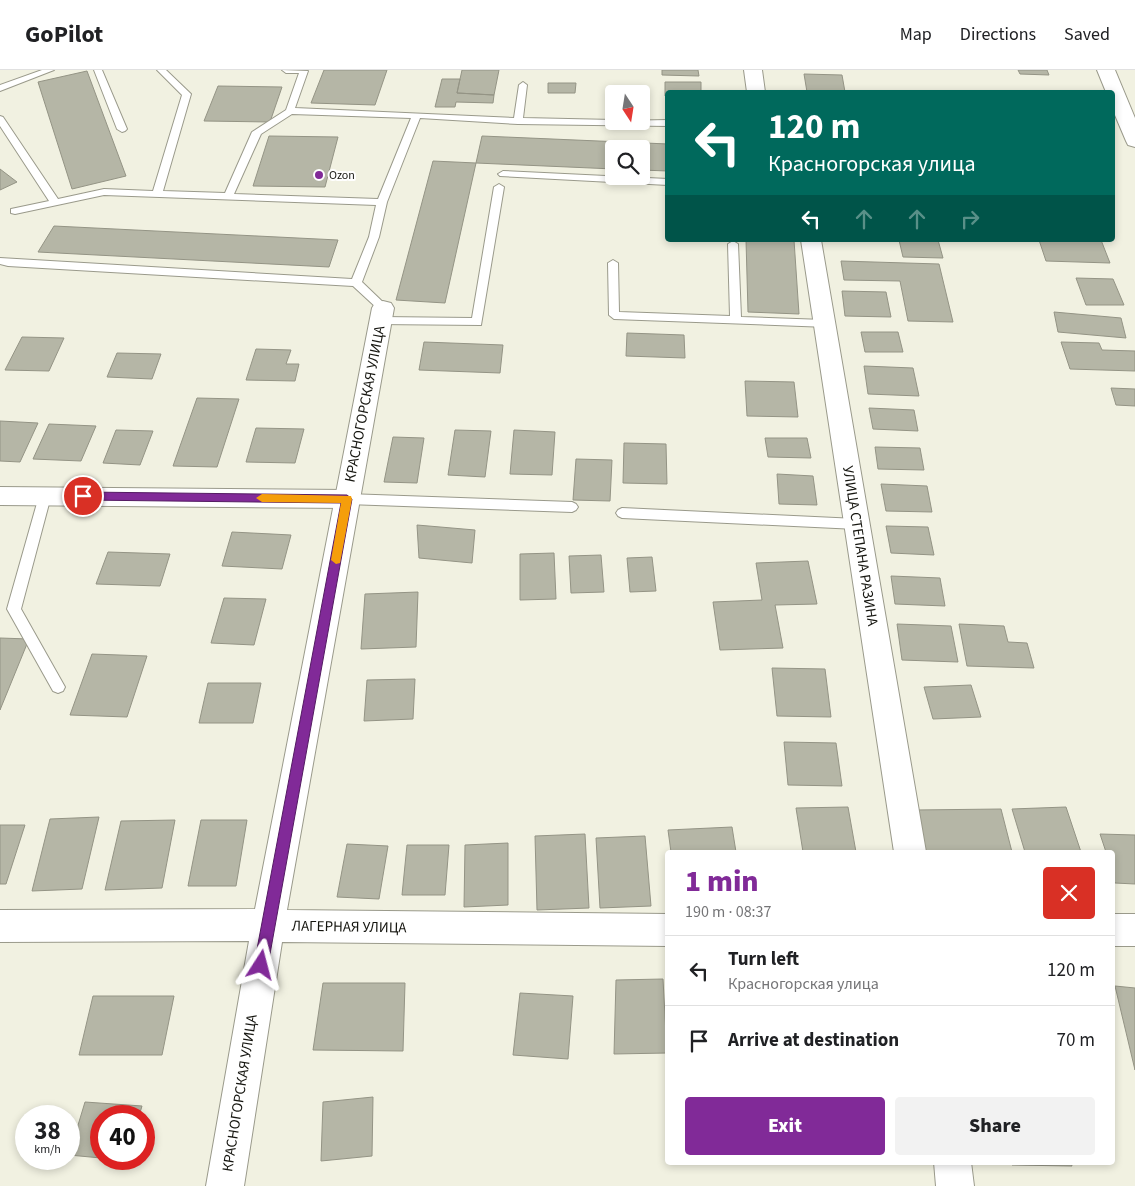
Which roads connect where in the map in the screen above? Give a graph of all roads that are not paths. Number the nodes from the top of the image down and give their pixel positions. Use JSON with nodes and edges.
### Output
{"nodes":[{"id":1,"x":50,"y":70,"type":"edge"},
{"id":2,"x":98,"y":70,"type":"edge"},
{"id":3,"x":161,"y":70,"type":"edge"},
{"id":4,"x":286,"y":70,"type":"edge"},
{"id":5,"x":753,"y":70,"type":"edge"},
{"id":6,"x":1106,"y":70,"type":"edge"},
{"id":7,"x":523,"y":85,"type":"dead end"},
{"id":8,"x":0,"y":88,"type":"edge"},
{"id":9,"x":756,"y":90,"type":"edge"},
{"id":10,"x":1114,"y":90,"type":"edge"},
{"id":11,"x":1115,"y":92,"type":"edge"},
{"id":12,"x":290,"y":111,"type":"junction"},
{"id":13,"x":417,"y":115,"type":"junction"},
{"id":14,"x":0,"y":119,"type":"edge"},
{"id":15,"x":518,"y":121,"type":"junction"},
{"id":16,"x":665,"y":123,"type":"edge"},
{"id":17,"x":122,"y":129,"type":"dead end"},
{"id":18,"x":1135,"y":142,"type":"edge"},
{"id":19,"x":503,"y":174,"type":"dead end"},
{"id":20,"x":665,"y":182,"type":"edge"},
{"id":21,"x":499,"y":187,"type":"dead end"},
{"id":22,"x":157,"y":194,"type":"junction"},
{"id":23,"x":228,"y":197,"type":"junction"},
{"id":24,"x":55,"y":202,"type":"junction"},
{"id":25,"x":382,"y":202,"type":"junction"},
{"id":26,"x":15,"y":211,"type":"dead end"},
{"id":27,"x":812,"y":242,"type":"edge"},
{"id":28,"x":733,"y":244,"type":"dead end"},
{"id":29,"x":0,"y":261,"type":"edge"},
{"id":30,"x":613,"y":263,"type":"dead end"},
{"id":31,"x":356,"y":283,"type":"junction"},
{"id":32,"x":382,"y":314,"type":"junction"},
{"id":33,"x":736,"y":320,"type":"junction"},
{"id":34,"x":824,"y":324,"type":"junction"},
{"id":35,"x":0,"y":496,"type":"edge"},
{"id":36,"x":45,"y":496,"type":"junction"},
{"id":37,"x":347,"y":499,"type":"junction"},
{"id":38,"x":572,"y":507,"type":"dead end"},
{"id":39,"x":622,"y":513,"type":"dead end"},
{"id":40,"x":857,"y":524,"type":"junction"},
{"id":41,"x":58,"y":688,"type":"dead end"},
{"id":42,"x":910,"y":850,"type":"edge"},
{"id":43,"x":268,"y":925,"type":"junction"},
{"id":44,"x":0,"y":926,"type":"edge"},
{"id":45,"x":665,"y":930,"type":"edge"},
{"id":46,"x":1115,"y":930,"type":"edge"},
{"id":47,"x":1135,"y":930,"type":"edge"},
{"id":48,"x":952,"y":1165,"type":"edge"},
{"id":49,"x":225,"y":1186,"type":"edge"},
{"id":50,"x":955,"y":1186,"type":"edge"}],
"edges":[{"from":1,"to":8,"type":"lane"},
{"from":2,"to":17,"type":"lane"},
{"from":3,"to":22,"type":"lane"},
{"from":4,"to":12,"type":"lane"},
{"from":5,"to":9,"type":"street"},
{"from":6,"to":10,"type":"street"},
{"from":7,"to":15,"type":"lane"},
{"from":11,"to":18,"type":"street"},
{"from":12,"to":13,"type":"lane"},
{"from":12,"to":23,"type":"lane"},
{"from":13,"to":15,"type":"lane"},
{"from":13,"to":25,"type":"lane"},
{"from":14,"to":24,"type":"lane"},
{"from":15,"to":16,"type":"lane"},
{"from":19,"to":20,"type":"lane"},
{"from":21,"to":32,"type":"lane"},
{"from":22,"to":23,"type":"lane"},
{"from":22,"to":24,"type":"lane"},
{"from":23,"to":25,"type":"lane"},
{"from":24,"to":26,"type":"lane"},
{"from":25,"to":31,"type":"lane"},
{"from":27,"to":34,"type":"street","name":"УЛИЦА СТЕПАНА РАЗИНА"},
{"from":28,"to":33,"type":"lane"},
{"from":29,"to":31,"type":"lane"},
{"from":30,"to":33,"type":"lane"},
{"from":31,"to":32,"type":"lane"},
{"from":32,"to":37,"type":"street","name":"КРАСНОГОРСКАЯ УЛИЦА"},
{"from":33,"to":34,"type":"lane"},
{"from":34,"to":40,"type":"street","name":"УЛИЦА СТЕПАНА РАЗИНА"},
{"from":35,"to":36,"type":"street","name":"КРАСНОГОРСКАЯ УЛИЦА"},
{"from":36,"to":37,"type":"street","name":"КРАСНОГОРСКАЯ УЛИЦА"},
{"from":36,"to":41,"type":"lane"},
{"from":37,"to":38,"type":"lane"},
{"from":37,"to":43,"type":"street","name":"КРАСНОГОРСКАЯ УЛИЦА"},
{"from":39,"to":40,"type":"lane"},
{"from":40,"to":42,"type":"street","name":"УЛИЦА СТЕПАНА РАЗИНА"},
{"from":43,"to":44,"type":"street","name":"ЛАГЕРНАЯ УЛИЦА"},
{"from":43,"to":45,"type":"street","name":"ЛАГЕРНАЯ УЛИЦА"},
{"from":43,"to":49,"type":"street","name":"КРАСНОГОРСКАЯ УЛИЦА"},
{"from":46,"to":47,"type":"street"},
{"from":48,"to":50,"type":"street"}]}
